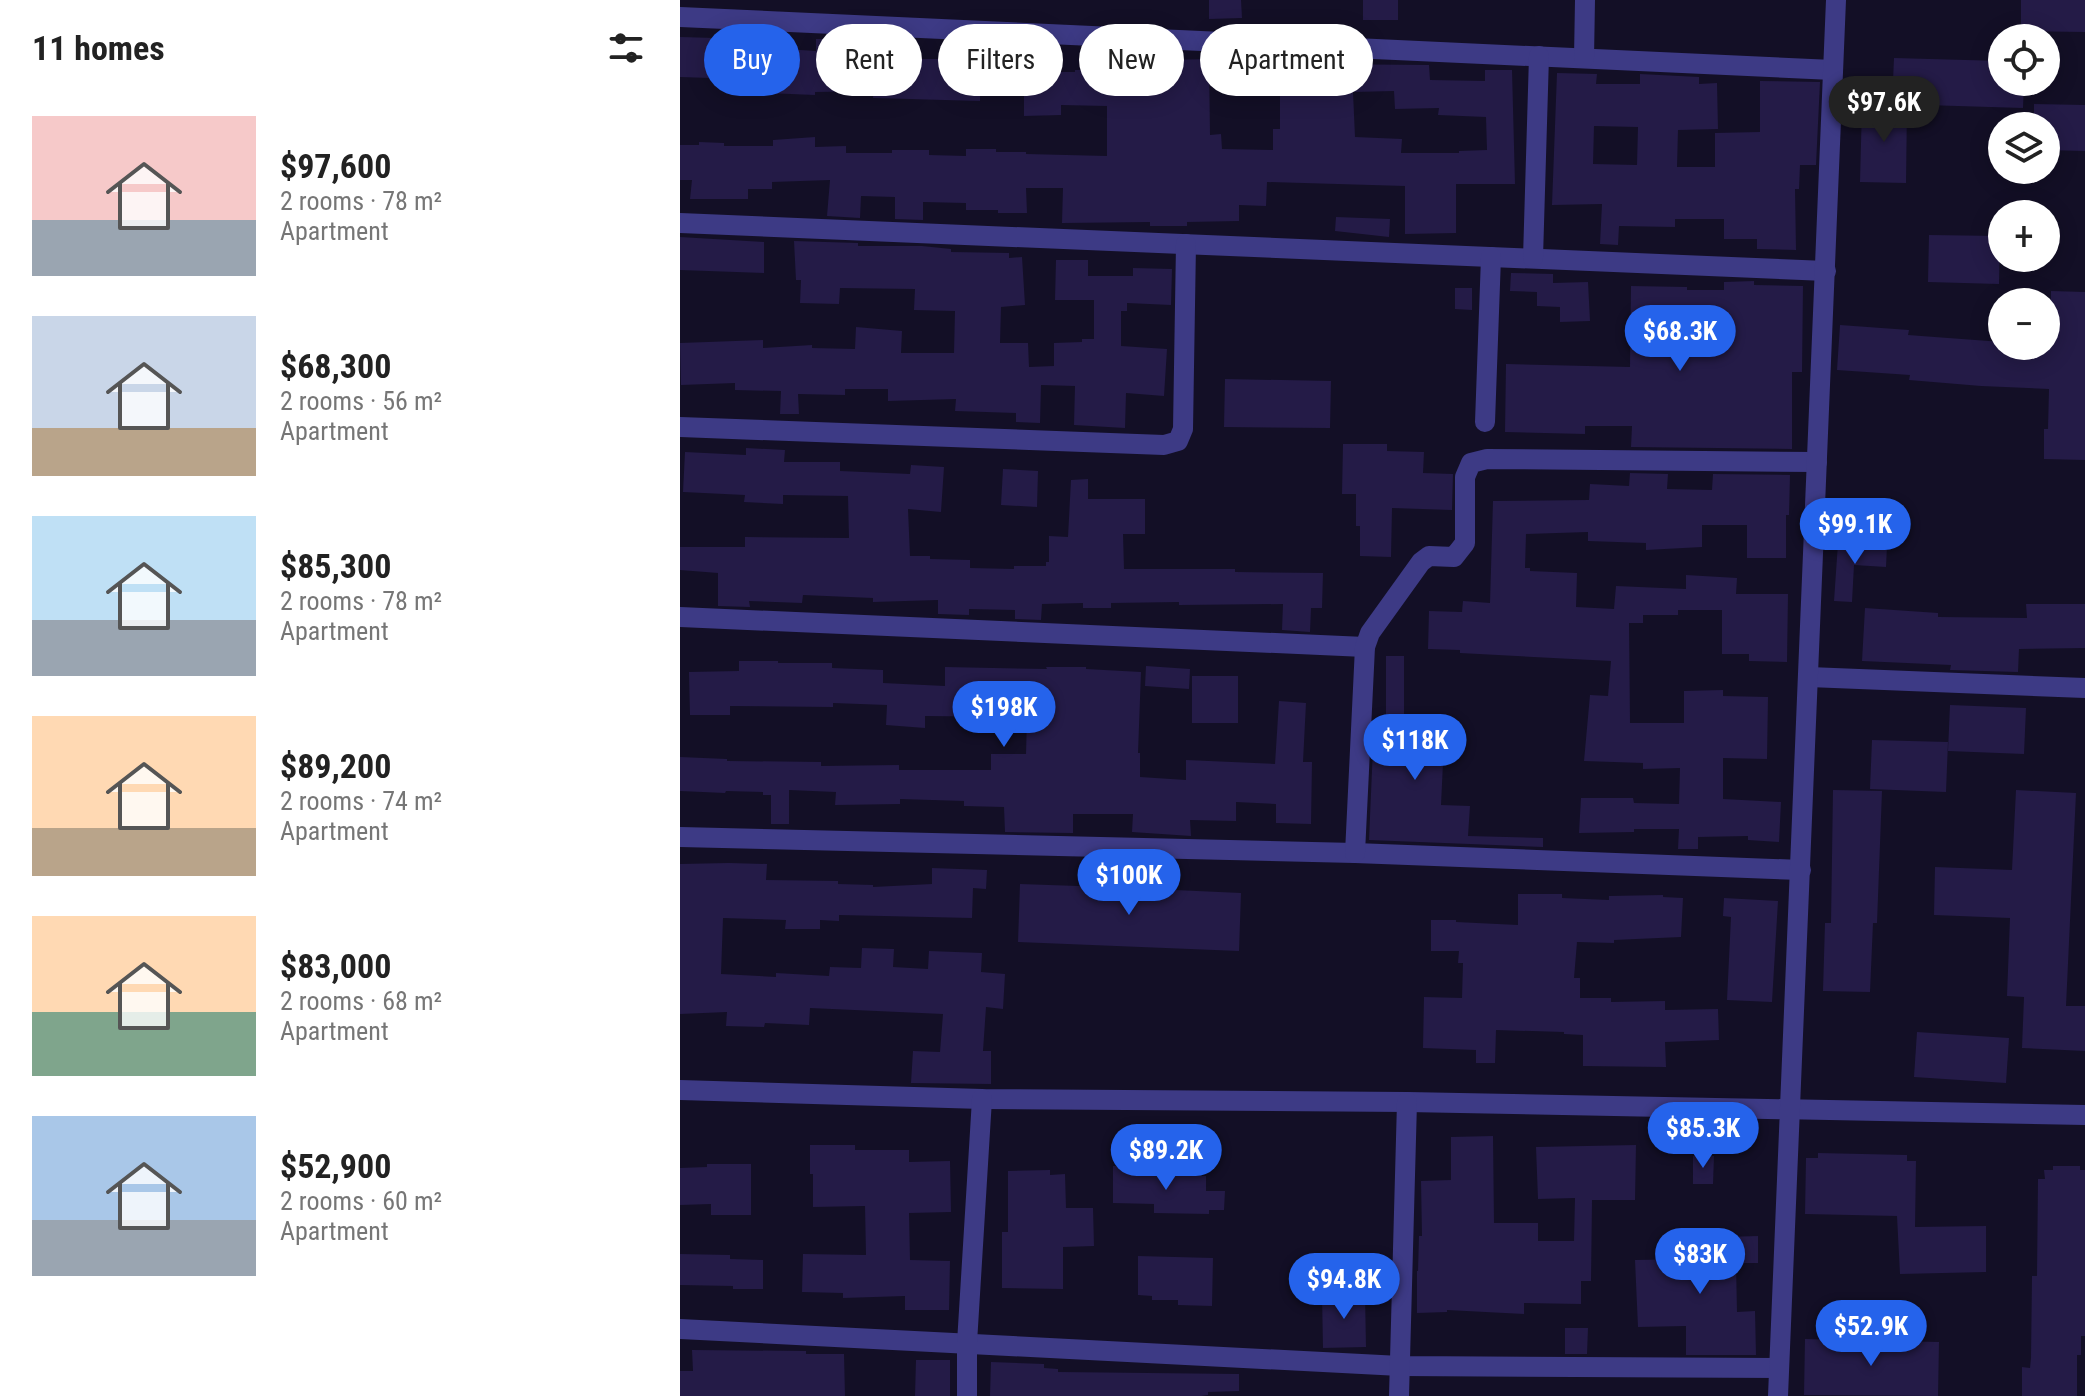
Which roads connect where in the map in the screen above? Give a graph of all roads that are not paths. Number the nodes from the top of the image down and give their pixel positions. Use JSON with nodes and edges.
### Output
{"nodes":[{"id":1,"x":1585,"y":0,"type":"edge"},
{"id":2,"x":1836,"y":0,"type":"edge"},
{"id":3,"x":680,"y":17,"type":"edge"},
{"id":4,"x":1539,"y":56,"type":"junction"},
{"id":5,"x":1584,"y":58,"type":"junction"},
{"id":6,"x":1833,"y":70,"type":"junction"},
{"id":7,"x":680,"y":223,"type":"edge"},
{"id":8,"x":1186,"y":244,"type":"junction"},
{"id":9,"x":1491,"y":257,"type":"junction"},
{"id":10,"x":1533,"y":258,"type":"junction"},
{"id":11,"x":1826,"y":271,"type":"junction"},
{"id":12,"x":1485,"y":422,"type":"dead end"},
{"id":13,"x":680,"y":427,"type":"edge"},
{"id":14,"x":1817,"y":462,"type":"junction"},
{"id":15,"x":680,"y":617,"type":"edge"},
{"id":16,"x":1365,"y":647,"type":"junction"},
{"id":17,"x":1809,"y":677,"type":"junction"},
{"id":18,"x":2085,"y":688,"type":"edge"},
{"id":19,"x":680,"y":837,"type":"edge"},
{"id":20,"x":1355,"y":853,"type":"junction"},
{"id":21,"x":1801,"y":870,"type":"junction"},
{"id":22,"x":680,"y":1090,"type":"edge"},
{"id":23,"x":982,"y":1099,"type":"junction"},
{"id":24,"x":1407,"y":1102,"type":"junction"},
{"id":25,"x":1790,"y":1109,"type":"junction"},
{"id":26,"x":2085,"y":1115,"type":"edge"},
{"id":27,"x":680,"y":1329,"type":"edge"},
{"id":28,"x":967,"y":1343,"type":"junction"},
{"id":29,"x":1400,"y":1366,"type":"junction"},
{"id":30,"x":1779,"y":1368,"type":"junction"},
{"id":31,"x":967,"y":1396,"type":"edge"},
{"id":32,"x":1399,"y":1396,"type":"edge"},
{"id":33,"x":1778,"y":1396,"type":"edge"}],
"edges":[{"from":1,"to":5,"type":"street"},
{"from":2,"to":6,"type":"street"},
{"from":3,"to":4,"type":"street"},
{"from":4,"to":5,"type":"street"},
{"from":4,"to":10,"type":"street"},
{"from":5,"to":6,"type":"street"},
{"from":6,"to":11,"type":"street"},
{"from":7,"to":8,"type":"street"},
{"from":8,"to":9,"type":"street"},
{"from":8,"to":13,"type":"street"},
{"from":9,"to":10,"type":"street"},
{"from":9,"to":12,"type":"street"},
{"from":10,"to":11,"type":"street"},
{"from":11,"to":14,"type":"street"},
{"from":14,"to":16,"type":"street"},
{"from":14,"to":17,"type":"street"},
{"from":15,"to":16,"type":"street"},
{"from":16,"to":20,"type":"street"},
{"from":17,"to":18,"type":"street"},
{"from":17,"to":21,"type":"street"},
{"from":19,"to":20,"type":"street"},
{"from":20,"to":21,"type":"street"},
{"from":21,"to":25,"type":"street"},
{"from":22,"to":23,"type":"street"},
{"from":23,"to":24,"type":"street"},
{"from":23,"to":28,"type":"street"},
{"from":24,"to":25,"type":"street"},
{"from":24,"to":29,"type":"street"},
{"from":25,"to":26,"type":"street"},
{"from":25,"to":30,"type":"street"},
{"from":27,"to":28,"type":"street"},
{"from":28,"to":29,"type":"street"},
{"from":28,"to":31,"type":"street"},
{"from":29,"to":30,"type":"street"},
{"from":29,"to":32,"type":"street"},
{"from":30,"to":33,"type":"street"}]}
